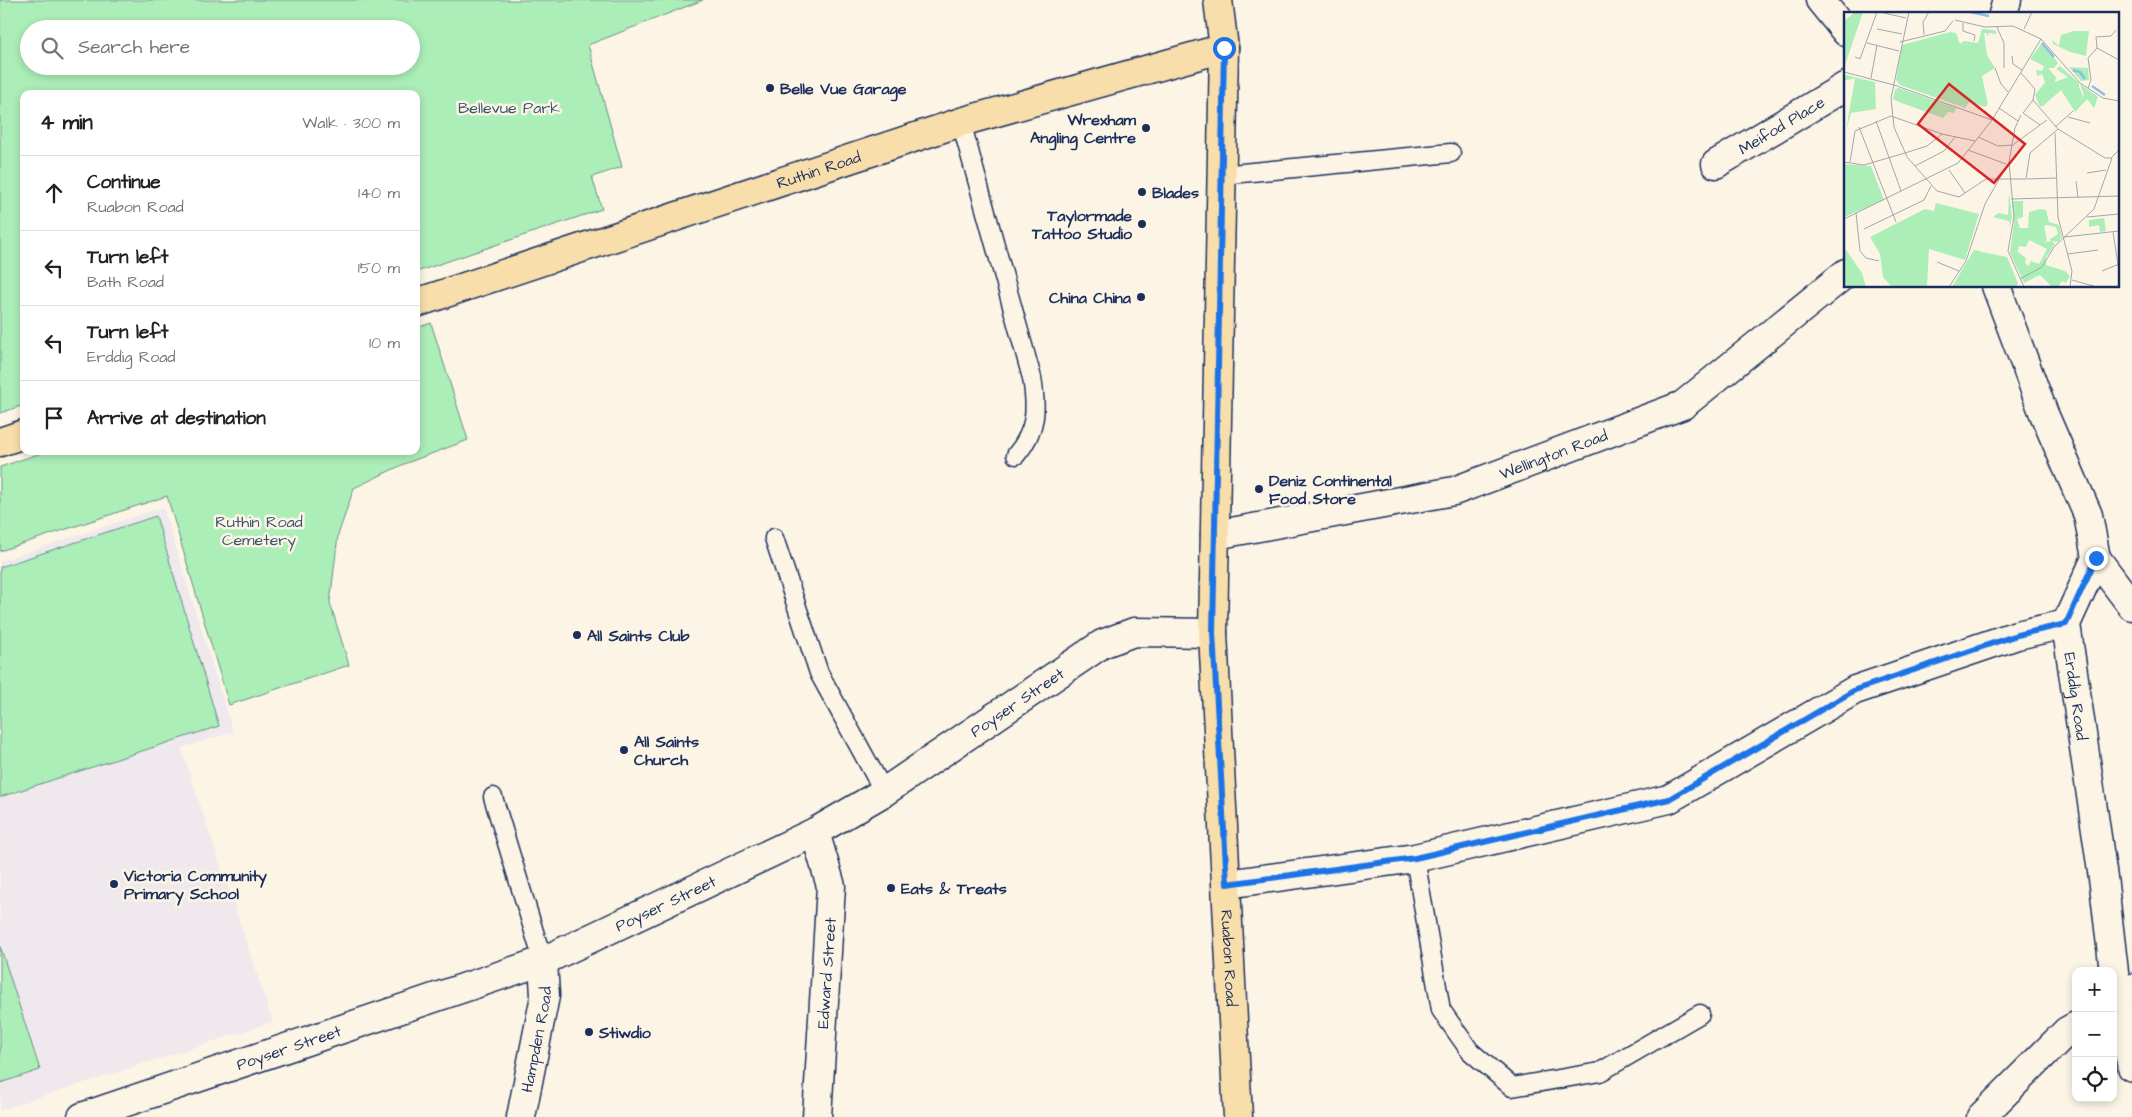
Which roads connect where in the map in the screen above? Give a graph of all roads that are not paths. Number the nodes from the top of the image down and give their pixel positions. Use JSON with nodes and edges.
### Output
{"nodes":[{"id":1,"x":1218,"y":0,"type":"edge"},
{"id":2,"x":1820,"y":0,"type":"edge"},
{"id":3,"x":1844,"y":30,"type":"edge"},
{"id":4,"x":1224,"y":48,"type":"junction"},
{"id":5,"x":1844,"y":87,"type":"edge"},
{"id":6,"x":961,"y":122,"type":"junction"},
{"id":7,"x":1451,"y":153,"type":"dead end"},
{"id":8,"x":1716,"y":164,"type":"dead end"},
{"id":9,"x":1221,"y":175,"type":"junction"},
{"id":10,"x":1844,"y":275,"type":"edge"},
{"id":11,"x":1997,"y":288,"type":"edge"},
{"id":12,"x":420,"y":302,"type":"edge"},
{"id":13,"x":20,"y":435,"type":"edge"},
{"id":14,"x":0,"y":442,"type":"edge"},
{"id":15,"x":1016,"y":455,"type":"dead end"},
{"id":16,"x":1215,"y":535,"type":"junction"},
{"id":17,"x":774,"y":538,"type":"dead end"},
{"id":18,"x":2096,"y":558,"type":"junction"},
{"id":19,"x":2132,"y":606,"type":"edge"},
{"id":20,"x":2066,"y":624,"type":"junction"},
{"id":21,"x":1213,"y":633,"type":"junction"},
{"id":22,"x":884,"y":792,"type":"junction"},
{"id":23,"x":493,"y":797,"type":"dead end"},
{"id":24,"x":815,"y":832,"type":"junction"},
{"id":25,"x":1415,"y":858,"type":"junction"},
{"id":26,"x":1227,"y":884,"type":"junction"},
{"id":27,"x":544,"y":961,"type":"junction"},
{"id":28,"x":2121,"y":996,"type":"edge"},
{"id":29,"x":1700,"y":1014,"type":"dead end"},
{"id":30,"x":2072,"y":1028,"type":"edge"},
{"id":31,"x":2132,"y":1067,"type":"edge"},
{"id":32,"x":82,"y":1117,"type":"edge"},
{"id":33,"x":521,"y":1117,"type":"edge"},
{"id":34,"x":817,"y":1117,"type":"edge"},
{"id":35,"x":1238,"y":1117,"type":"edge"},
{"id":36,"x":1981,"y":1117,"type":"edge"}],
"edges":[{"from":1,"to":4,"type":"main road","name":"Ruabon Road"},
{"from":2,"to":3,"type":"street"},
{"from":4,"to":6,"type":"main road","name":"Ruthin Road"},
{"from":4,"to":9,"type":"main road","name":"Ruabon Road"},
{"from":5,"to":8,"type":"street","name":"Meifod Place"},
{"from":6,"to":12,"type":"main road","name":"Ruthin Road"},
{"from":6,"to":15,"type":"lane"},
{"from":7,"to":9,"type":"lane"},
{"from":9,"to":16,"type":"main road","name":"Ruabon Road"},
{"from":10,"to":16,"type":"street","name":"Wellington Road"},
{"from":11,"to":18,"type":"street"},
{"from":13,"to":14,"type":"main road"},
{"from":16,"to":21,"type":"main road","name":"Ruabon Road"},
{"from":17,"to":22,"type":"lane"},
{"from":18,"to":19,"type":"street"},
{"from":18,"to":20,"type":"street"},
{"from":20,"to":25,"type":"street"},
{"from":20,"to":28,"type":"street","name":"Erddig Road"},
{"from":21,"to":22,"type":"street","name":"Poyser Street"},
{"from":21,"to":26,"type":"main road","name":"Ruabon Road"},
{"from":22,"to":24,"type":"street","name":"Poyser Street"},
{"from":23,"to":27,"type":"lane"},
{"from":24,"to":27,"type":"street","name":"Poyser Street"},
{"from":24,"to":34,"type":"street","name":"Edward Street"},
{"from":25,"to":26,"type":"street"},
{"from":25,"to":29,"type":"lane"},
{"from":26,"to":35,"type":"main road","name":"Ruabon Road"},
{"from":27,"to":32,"type":"street","name":"Poyser Street"},
{"from":27,"to":33,"type":"street","name":"Hampden Road"},
{"from":28,"to":31,"type":"street","name":"Erddig Road"},
{"from":30,"to":36,"type":"street"}]}
